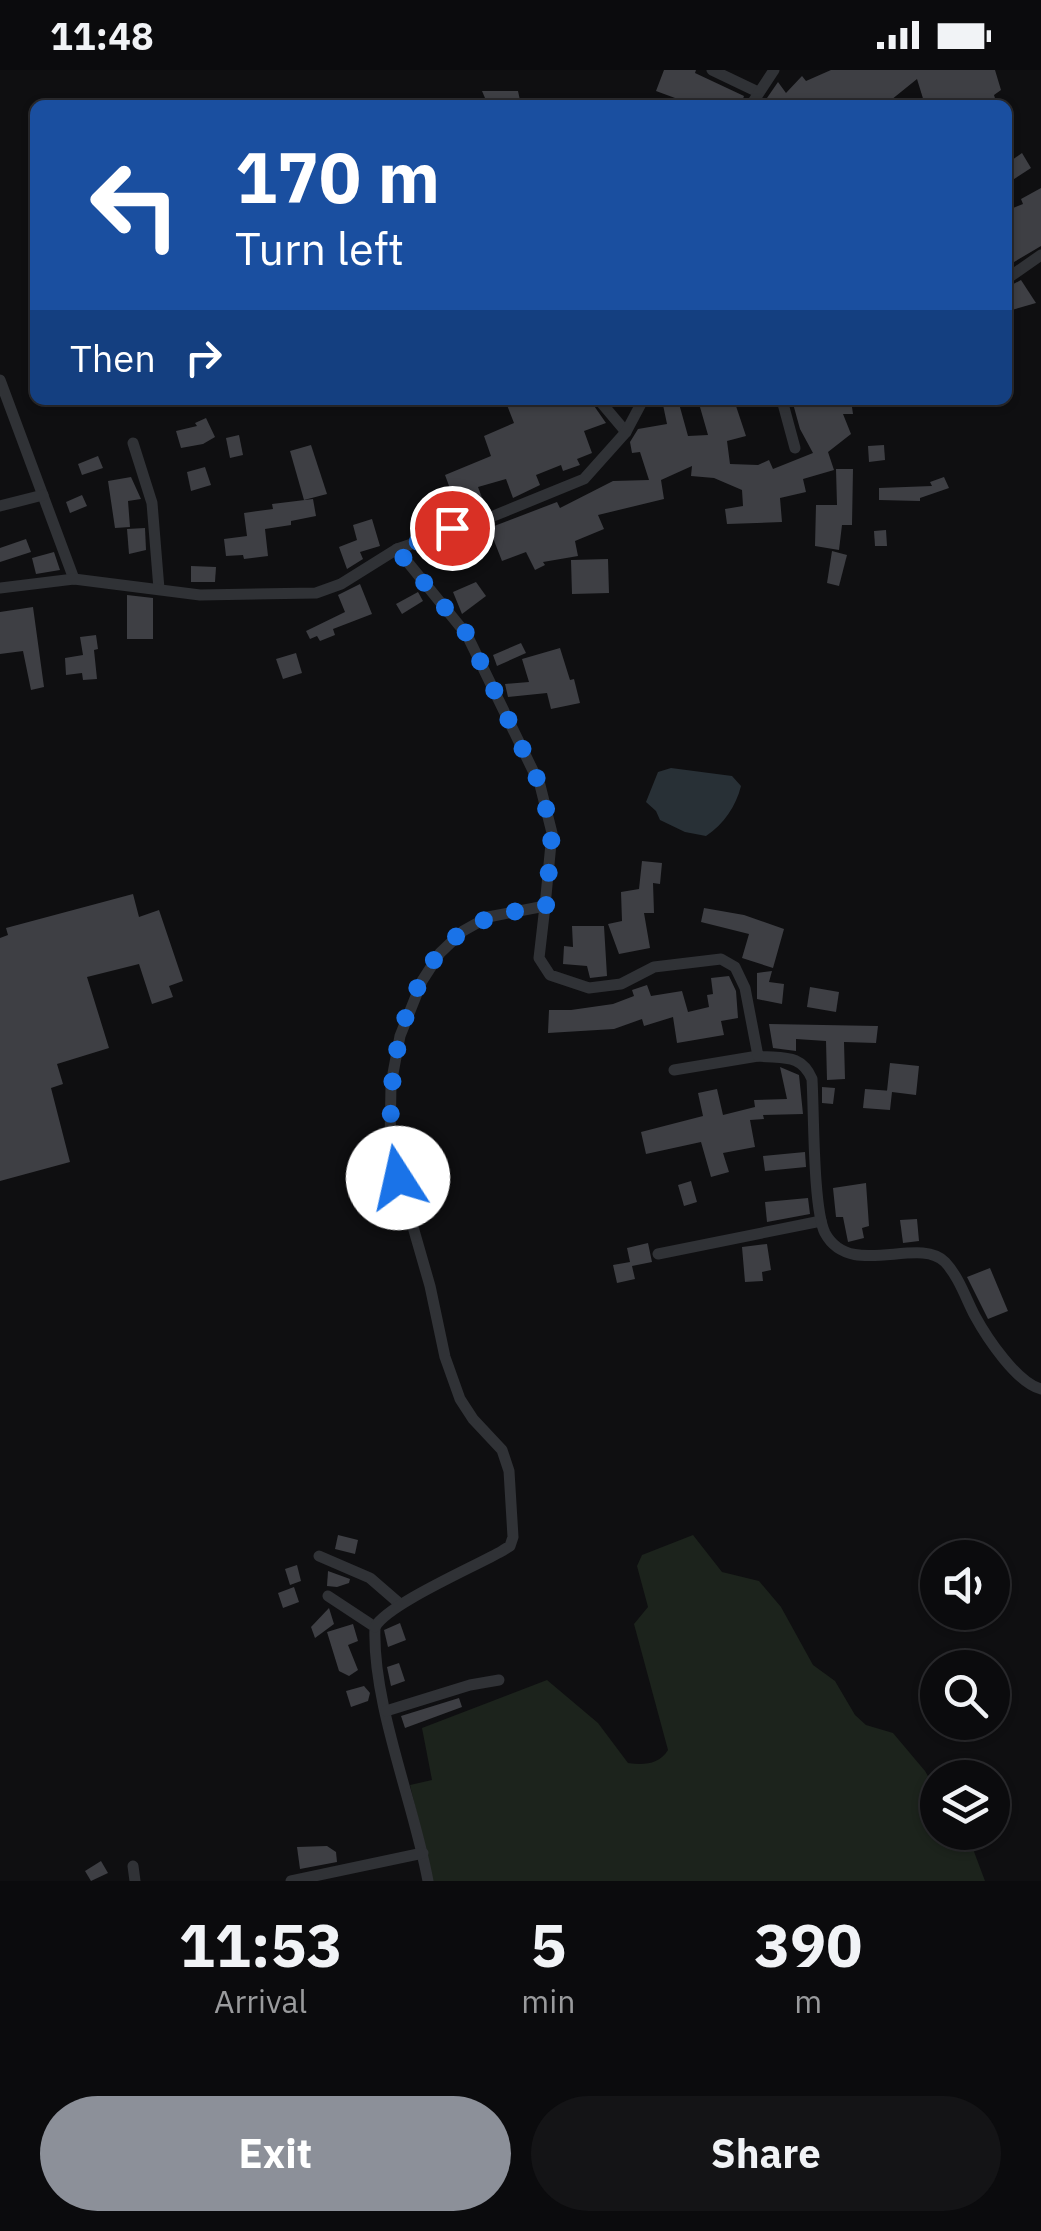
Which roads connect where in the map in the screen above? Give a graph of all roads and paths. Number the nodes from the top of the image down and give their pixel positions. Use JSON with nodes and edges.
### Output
{"nodes":[{"id":1,"x":712,"y":70,"type":"edge"},
{"id":2,"x":774,"y":70,"type":"edge"},
{"id":3,"x":758,"y":92,"type":"junction"},
{"id":4,"x":754,"y":100,"type":"edge"},
{"id":5,"x":1041,"y":255,"type":"edge"},
{"id":6,"x":1012,"y":275,"type":"edge"},
{"id":7,"x":0,"y":380,"type":"edge"},
{"id":8,"x":602,"y":405,"type":"edge"},
{"id":9,"x":640,"y":405,"type":"edge"},
{"id":10,"x":783,"y":405,"type":"edge"},
{"id":11,"x":626,"y":432,"type":"junction"},
{"id":12,"x":133,"y":443,"type":"dead end"},
{"id":13,"x":795,"y":448,"type":"dead end"},
{"id":14,"x":43,"y":495,"type":"junction"},
{"id":15,"x":0,"y":506,"type":"edge"},
{"id":16,"x":397,"y":550,"type":"junction"},
{"id":17,"x":74,"y":579,"type":"junction"},
{"id":18,"x":0,"y":588,"type":"edge"},
{"id":19,"x":159,"y":588,"type":"junction"},
{"id":20,"x":546,"y":906,"type":"junction"},
{"id":21,"x":758,"y":1056,"type":"junction"},
{"id":22,"x":674,"y":1070,"type":"dead end"},
{"id":23,"x":820,"y":1222,"type":"junction"},
{"id":24,"x":658,"y":1254,"type":"dead end"},
{"id":25,"x":1041,"y":1389,"type":"edge"},
{"id":26,"x":318,"y":1556,"type":"dead end"},
{"id":27,"x":328,"y":1596,"type":"dead end"},
{"id":28,"x":400,"y":1604,"type":"junction"},
{"id":29,"x":375,"y":1627,"type":"junction"},
{"id":30,"x":499,"y":1680,"type":"dead end"},
{"id":31,"x":386,"y":1711,"type":"junction"},
{"id":32,"x":423,"y":1854,"type":"junction"},
{"id":33,"x":133,"y":1866,"type":"dead end"},
{"id":34,"x":135,"y":1881,"type":"edge"},
{"id":35,"x":290,"y":1881,"type":"edge"},
{"id":36,"x":428,"y":1881,"type":"edge"}],
"edges":[{"from":1,"to":3,"type":"street"},
{"from":2,"to":3,"type":"street"},
{"from":3,"to":4,"type":"street"},
{"from":5,"to":6,"type":"street"},
{"from":7,"to":14,"type":"street"},
{"from":8,"to":11,"type":"street"},
{"from":9,"to":11,"type":"street"},
{"from":10,"to":13,"type":"street"},
{"from":11,"to":16,"type":"street"},
{"from":12,"to":19,"type":"street"},
{"from":14,"to":15,"type":"street"},
{"from":14,"to":17,"type":"street"},
{"from":16,"to":19,"type":"street"},
{"from":16,"to":20,"type":"street"},
{"from":17,"to":18,"type":"street"},
{"from":17,"to":19,"type":"street"},
{"from":20,"to":21,"type":"street"},
{"from":20,"to":28,"type":"street"},
{"from":21,"to":22,"type":"street"},
{"from":21,"to":23,"type":"street"},
{"from":23,"to":24,"type":"street"},
{"from":23,"to":25,"type":"street"},
{"from":26,"to":28,"type":"street"},
{"from":27,"to":29,"type":"street"},
{"from":28,"to":29,"type":"street"},
{"from":29,"to":31,"type":"street"},
{"from":30,"to":31,"type":"street"},
{"from":31,"to":32,"type":"street"},
{"from":32,"to":35,"type":"street"},
{"from":32,"to":36,"type":"street"},
{"from":33,"to":34,"type":"street"}]}
